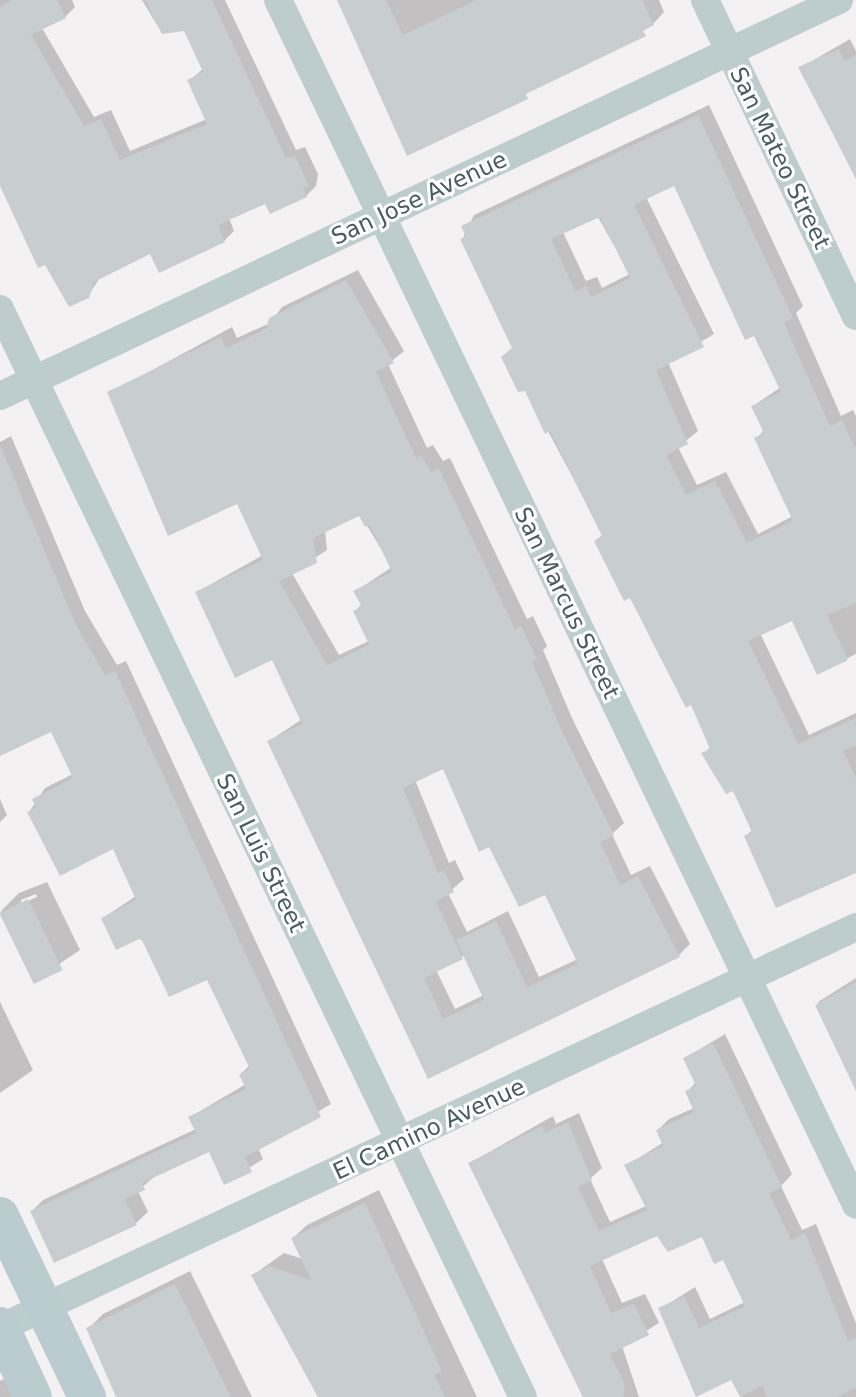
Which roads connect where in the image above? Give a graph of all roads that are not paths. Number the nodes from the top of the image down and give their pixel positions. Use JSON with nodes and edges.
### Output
{"nodes":[{"id":1,"x":278,"y":0,"type":"edge"},
{"id":2,"x":705,"y":0,"type":"edge"},
{"id":3,"x":839,"y":0,"type":"edge"},
{"id":4,"x":730,"y":52,"type":"junction"},
{"id":5,"x":381,"y":216,"type":"junction"},
{"id":6,"x":0,"y":309,"type":"edge"},
{"id":7,"x":856,"y":316,"type":"edge"},
{"id":8,"x":34,"y":380,"type":"junction"},
{"id":9,"x":0,"y":396,"type":"edge"},
{"id":10,"x":856,"y":927,"type":"edge"},
{"id":11,"x":747,"y":978,"type":"junction"},
{"id":12,"x":400,"y":1143,"type":"junction"},
{"id":13,"x":856,"y":1205,"type":"edge"},
{"id":14,"x":0,"y":1216,"type":"edge"},
{"id":15,"x":44,"y":1307,"type":"junction"},
{"id":16,"x":0,"y":1327,"type":"edge"},
{"id":17,"x":33,"y":1397,"type":"edge"},
{"id":18,"x":87,"y":1397,"type":"edge"},
{"id":19,"x":523,"y":1397,"type":"edge"}],
"edges":[{"from":1,"to":5,"type":"street","name":"San Marcus Street"},
{"from":2,"to":4,"type":"street","name":"San Mateo Street"},
{"from":3,"to":4,"type":"street","name":"San Jose Avenue"},
{"from":4,"to":5,"type":"street","name":"San Jose Avenue"},
{"from":4,"to":7,"type":"street","name":"San Mateo Street"},
{"from":5,"to":8,"type":"street","name":"San Jose Avenue"},
{"from":5,"to":11,"type":"street","name":"San Marcus Street"},
{"from":6,"to":8,"type":"street","name":"San Luis Street"},
{"from":8,"to":9,"type":"street","name":"San Jose Avenue"},
{"from":8,"to":12,"type":"street","name":"San Luis Street"},
{"from":10,"to":11,"type":"street","name":"El Camino Avenue"},
{"from":11,"to":12,"type":"street","name":"El Camino Avenue"},
{"from":11,"to":13,"type":"street","name":"San Marcus Street"},
{"from":12,"to":15,"type":"street","name":"El Camino Avenue"},
{"from":12,"to":19,"type":"street","name":"San Luis Street"},
{"from":14,"to":15,"type":"main road"},
{"from":15,"to":16,"type":"street","name":"El Camino Avenue"},
{"from":15,"to":18,"type":"main road"},
{"from":16,"to":17,"type":"main road"}]}
